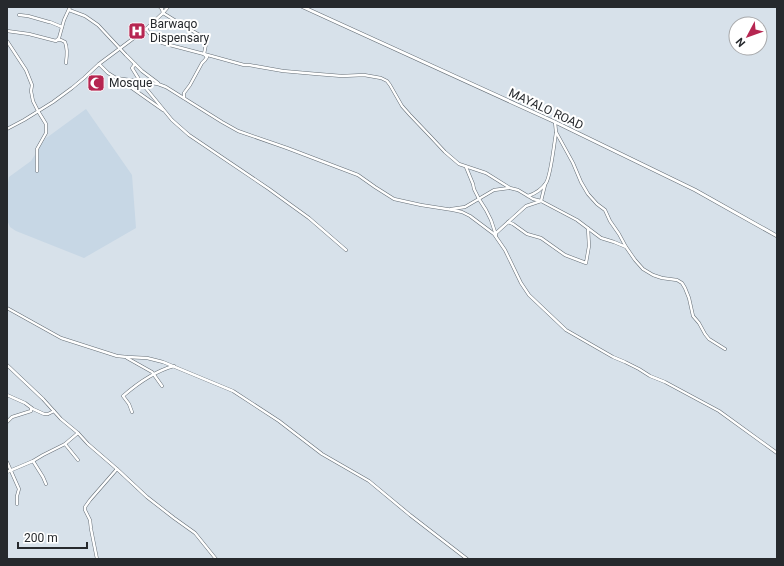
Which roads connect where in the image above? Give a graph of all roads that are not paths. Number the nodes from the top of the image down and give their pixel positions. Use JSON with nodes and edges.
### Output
{"nodes":[{"id":1,"x":160,"y":7,"type":"edge"},
{"id":2,"x":168,"y":7,"type":"edge"},
{"id":3,"x":303,"y":7,"type":"edge"},
{"id":4,"x":69,"y":8,"type":"edge"},
{"id":5,"x":163,"y":13,"type":"junction"},
{"id":6,"x":19,"y":15,"type":"dead end"},
{"id":7,"x":62,"y":27,"type":"junction"},
{"id":8,"x":146,"y":29,"type":"junction"},
{"id":9,"x":7,"y":31,"type":"edge"},
{"id":10,"x":57,"y":40,"type":"junction"},
{"id":11,"x":7,"y":41,"type":"edge"},
{"id":12,"x":120,"y":49,"type":"junction"},
{"id":13,"x":204,"y":54,"type":"junction"},
{"id":14,"x":66,"y":63,"type":"dead end"},
{"id":15,"x":99,"y":64,"type":"junction"},
{"id":16,"x":135,"y":64,"type":"junction"},
{"id":17,"x":119,"y":79,"type":"junction"},
{"id":18,"x":140,"y":81,"type":"junction"},
{"id":19,"x":158,"y":84,"type":"junction"},
{"id":20,"x":184,"y":98,"type":"junction"},
{"id":21,"x":164,"y":111,"type":"junction"},
{"id":22,"x":38,"y":112,"type":"junction"},
{"id":23,"x":555,"y":122,"type":"junction"},
{"id":24,"x":7,"y":129,"type":"edge"},
{"id":25,"x":556,"y":132,"type":"junction"},
{"id":26,"x":466,"y":166,"type":"junction"},
{"id":27,"x":37,"y":171,"type":"dead end"},
{"id":28,"x":545,"y":184,"type":"junction"},
{"id":29,"x":510,"y":188,"type":"junction"},
{"id":30,"x":528,"y":196,"type":"junction"},
{"id":31,"x":478,"y":199,"type":"junction"},
{"id":32,"x":541,"y":201,"type":"junction"},
{"id":33,"x":445,"y":209,"type":"junction"},
{"id":34,"x":508,"y":222,"type":"junction"},
{"id":35,"x":588,"y":228,"type":"junction"},
{"id":36,"x":495,"y":234,"type":"junction"},
{"id":37,"x":777,"y":236,"type":"edge"},
{"id":38,"x":497,"y":238,"type":"junction"},
{"id":39,"x":626,"y":248,"type":"junction"},
{"id":40,"x":346,"y":250,"type":"dead end"},
{"id":41,"x":7,"y":308,"type":"edge"},
{"id":42,"x":725,"y":349,"type":"dead end"},
{"id":43,"x":126,"y":357,"type":"junction"},
{"id":44,"x":7,"y":365,"type":"edge"},
{"id":45,"x":174,"y":366,"type":"junction"},
{"id":46,"x":154,"y":374,"type":"junction"},
{"id":47,"x":162,"y":386,"type":"dead end"},
{"id":48,"x":7,"y":395,"type":"edge"},
{"id":49,"x":31,"y":408,"type":"junction"},
{"id":50,"x":54,"y":411,"type":"junction"},
{"id":51,"x":132,"y":412,"type":"dead end"},
{"id":52,"x":7,"y":422,"type":"edge"},
{"id":53,"x":78,"y":433,"type":"junction"},
{"id":54,"x":65,"y":444,"type":"junction"},
{"id":55,"x":777,"y":453,"type":"edge"},
{"id":56,"x":78,"y":460,"type":"dead end"},
{"id":57,"x":33,"y":461,"type":"junction"},
{"id":58,"x":7,"y":462,"type":"edge"},
{"id":59,"x":117,"y":469,"type":"junction"},
{"id":60,"x":11,"y":470,"type":"junction"},
{"id":61,"x":7,"y":472,"type":"edge"},
{"id":62,"x":46,"y":484,"type":"dead end"},
{"id":63,"x":17,"y":504,"type":"dead end"},
{"id":64,"x":97,"y":559,"type":"edge"},
{"id":65,"x":216,"y":559,"type":"edge"},
{"id":66,"x":467,"y":559,"type":"edge"}],
"edges":[{"from":1,"to":5,"type":"street"},
{"from":2,"to":5,"type":"street"},
{"from":3,"to":23,"type":"street","name":"MAYALO ROAD"},
{"from":4,"to":7,"type":"street"},
{"from":4,"to":12,"type":"street"},
{"from":5,"to":8,"type":"street"},
{"from":5,"to":13,"type":"street"},
{"from":6,"to":7,"type":"street"},
{"from":7,"to":10,"type":"street"},
{"from":8,"to":12,"type":"street"},
{"from":8,"to":13,"type":"street"},
{"from":9,"to":10,"type":"street"},
{"from":10,"to":14,"type":"street"},
{"from":11,"to":22,"type":"street"},
{"from":12,"to":15,"type":"street"},
{"from":12,"to":16,"type":"street"},
{"from":13,"to":20,"type":"street"},
{"from":13,"to":26,"type":"street"},
{"from":15,"to":17,"type":"street"},
{"from":15,"to":22,"type":"street"},
{"from":16,"to":18,"type":"street"},
{"from":16,"to":19,"type":"street"},
{"from":17,"to":18,"type":"street"},
{"from":17,"to":21,"type":"street"},
{"from":18,"to":19,"type":"street"},
{"from":18,"to":21,"type":"street"},
{"from":19,"to":20,"type":"street"},
{"from":20,"to":33,"type":"street"},
{"from":21,"to":40,"type":"street"},
{"from":22,"to":24,"type":"street"},
{"from":22,"to":27,"type":"street"},
{"from":23,"to":25,"type":"street"},
{"from":23,"to":37,"type":"street","name":"MAYALO ROAD"},
{"from":25,"to":28,"type":"street"},
{"from":25,"to":39,"type":"street"},
{"from":26,"to":29,"type":"street"},
{"from":26,"to":31,"type":"street"},
{"from":28,"to":30,"type":"street"},
{"from":28,"to":32,"type":"street"},
{"from":29,"to":30,"type":"street"},
{"from":29,"to":31,"type":"street"},
{"from":30,"to":32,"type":"street"},
{"from":31,"to":33,"type":"street"},
{"from":31,"to":36,"type":"street"},
{"from":32,"to":34,"type":"street"},
{"from":32,"to":35,"type":"street"},
{"from":33,"to":38,"type":"street"},
{"from":34,"to":35,"type":"street"},
{"from":34,"to":36,"type":"street"},
{"from":35,"to":39,"type":"street"},
{"from":36,"to":38,"type":"street"},
{"from":38,"to":55,"type":"street"},
{"from":39,"to":42,"type":"street"},
{"from":41,"to":43,"type":"street"},
{"from":43,"to":45,"type":"street"},
{"from":43,"to":46,"type":"street"},
{"from":44,"to":50,"type":"street"},
{"from":45,"to":46,"type":"street"},
{"from":45,"to":66,"type":"street"},
{"from":46,"to":47,"type":"street"},
{"from":46,"to":51,"type":"street"},
{"from":48,"to":49,"type":"street"},
{"from":49,"to":50,"type":"street"},
{"from":49,"to":52,"type":"street"},
{"from":50,"to":53,"type":"street"},
{"from":53,"to":54,"type":"street"},
{"from":53,"to":59,"type":"street"},
{"from":54,"to":56,"type":"street"},
{"from":54,"to":57,"type":"street"},
{"from":57,"to":60,"type":"street"},
{"from":57,"to":62,"type":"street"},
{"from":58,"to":60,"type":"street"},
{"from":59,"to":64,"type":"street"},
{"from":59,"to":65,"type":"street"},
{"from":60,"to":61,"type":"street"},
{"from":60,"to":63,"type":"street"}]}
